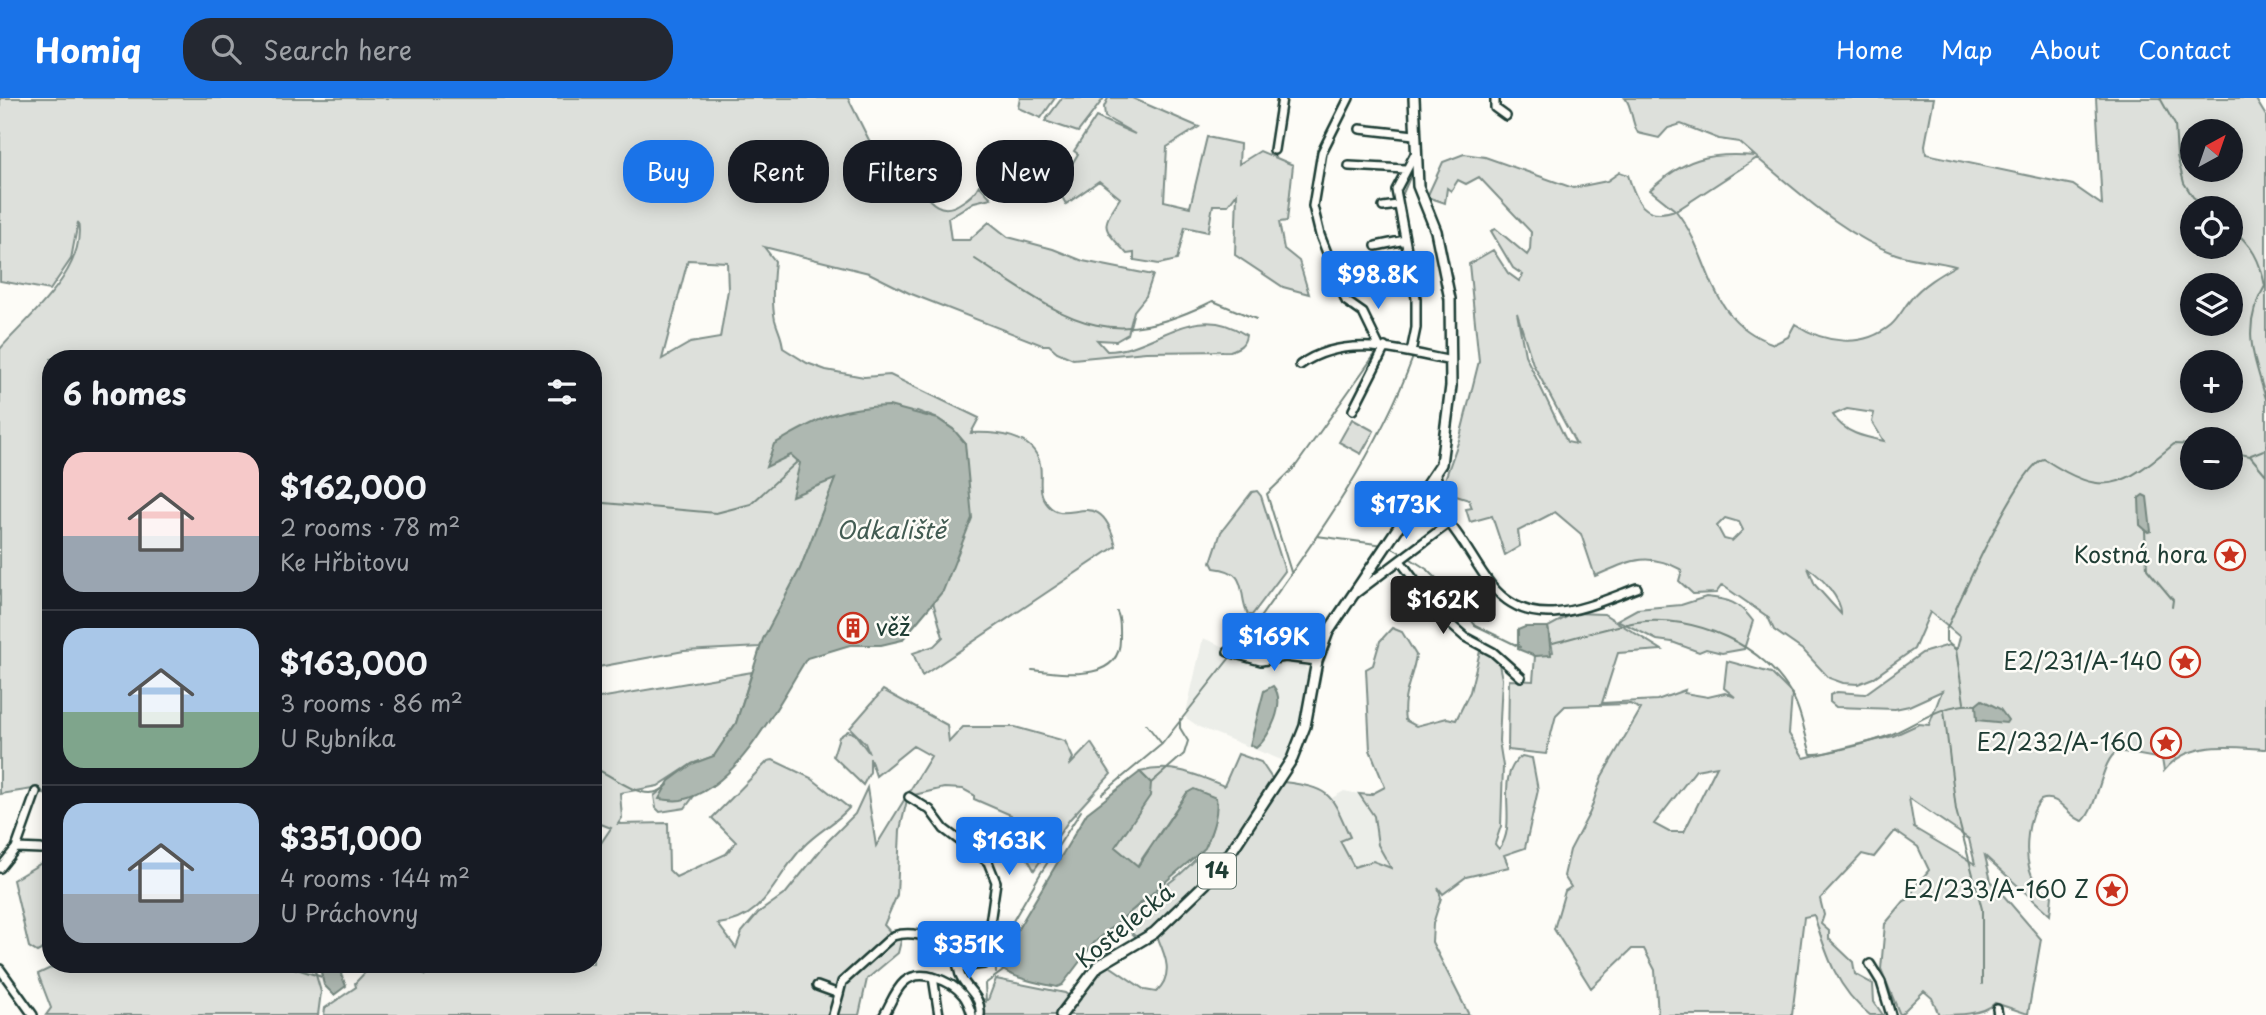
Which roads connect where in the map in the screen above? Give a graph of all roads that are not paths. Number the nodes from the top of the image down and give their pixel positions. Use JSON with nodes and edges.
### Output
{"nodes":[{"id":1,"x":1282,"y":98,"type":"edge"},
{"id":2,"x":1349,"y":98,"type":"edge"},
{"id":3,"x":1414,"y":98,"type":"edge"},
{"id":4,"x":1495,"y":98,"type":"edge"},
{"id":5,"x":1506,"y":116,"type":"dead end"},
{"id":6,"x":1360,"y":129,"type":"dead end"},
{"id":7,"x":1414,"y":135,"type":"junction"},
{"id":8,"x":1274,"y":150,"type":"dead end"},
{"id":9,"x":1415,"y":155,"type":"junction"},
{"id":10,"x":1349,"y":166,"type":"dead end"},
{"id":11,"x":1405,"y":169,"type":"junction"},
{"id":12,"x":1397,"y":205,"type":"junction"},
{"id":13,"x":1383,"y":207,"type":"dead end"},
{"id":14,"x":1405,"y":240,"type":"junction"},
{"id":15,"x":1376,"y":246,"type":"dead end"},
{"id":16,"x":1382,"y":346,"type":"junction"},
{"id":17,"x":1411,"y":352,"type":"junction"},
{"id":18,"x":1451,"y":361,"type":"junction"},
{"id":19,"x":1300,"y":365,"type":"dead end"},
{"id":20,"x":1353,"y":410,"type":"dead end"},
{"id":21,"x":1436,"y":475,"type":"junction"},
{"id":22,"x":1449,"y":523,"type":"junction"},
{"id":23,"x":1401,"y":562,"type":"junction"},
{"id":24,"x":1637,"y":588,"type":"dead end"},
{"id":25,"x":1353,"y":596,"type":"junction"},
{"id":26,"x":1232,"y":653,"type":"dead end"},
{"id":27,"x":1317,"y":660,"type":"junction"},
{"id":28,"x":1521,"y":677,"type":"dead end"},
{"id":29,"x":36,"y":792,"type":"dead end"},
{"id":30,"x":909,"y":797,"type":"dead end"},
{"id":31,"x":16,"y":848,"type":"junction"},
{"id":32,"x":41,"y":849,"type":"dead end"},
{"id":33,"x":0,"y":868,"type":"edge"},
{"id":34,"x":1870,"y":964,"type":"dead end"},
{"id":35,"x":959,"y":967,"type":"junction"},
{"id":36,"x":0,"y":969,"type":"edge"},
{"id":37,"x":933,"y":977,"type":"junction"},
{"id":38,"x":817,"y":986,"type":"dead end"},
{"id":39,"x":839,"y":994,"type":"junction"},
{"id":40,"x":33,"y":1015,"type":"edge"},
{"id":41,"x":834,"y":1015,"type":"edge"},
{"id":42,"x":884,"y":1015,"type":"edge"},
{"id":43,"x":939,"y":1015,"type":"edge"},
{"id":44,"x":972,"y":1015,"type":"edge"},
{"id":45,"x":980,"y":1015,"type":"edge"},
{"id":46,"x":1061,"y":1015,"type":"edge"},
{"id":47,"x":1891,"y":1015,"type":"edge"}],
"edges":[{"from":1,"to":8,"type":"street"},
{"from":2,"to":16,"type":"street"},
{"from":3,"to":7,"type":"main road","number":"14"},
{"from":4,"to":5,"type":"street"},
{"from":6,"to":7,"type":"street"},
{"from":7,"to":9,"type":"main road","number":"14"},
{"from":9,"to":11,"type":"street"},
{"from":9,"to":18,"type":"main road","number":"14"},
{"from":10,"to":11,"type":"street"},
{"from":11,"to":12,"type":"street"},
{"from":12,"to":13,"type":"street"},
{"from":12,"to":14,"type":"street"},
{"from":14,"to":15,"type":"street"},
{"from":14,"to":17,"type":"street"},
{"from":16,"to":17,"type":"street"},
{"from":16,"to":19,"type":"street"},
{"from":16,"to":20,"type":"street"},
{"from":17,"to":18,"type":"street"},
{"from":18,"to":21,"type":"main road","number":"14"},
{"from":21,"to":22,"type":"street"},
{"from":21,"to":25,"type":"main road","number":"14"},
{"from":22,"to":23,"type":"street"},
{"from":22,"to":24,"type":"street"},
{"from":23,"to":25,"type":"street"},
{"from":23,"to":28,"type":"street"},
{"from":25,"to":27,"type":"main road","number":"14"},
{"from":26,"to":27,"type":"street"},
{"from":27,"to":46,"type":"main road","name":"Kostelecká","number":"14"},
{"from":29,"to":31,"type":"street"},
{"from":30,"to":35,"type":"street"},
{"from":31,"to":32,"type":"street"},
{"from":31,"to":33,"type":"street"},
{"from":34,"to":47,"type":"street"},
{"from":35,"to":39,"type":"street"},
{"from":35,"to":45,"type":"street"},
{"from":36,"to":40,"type":"street"},
{"from":37,"to":42,"type":"street"},
{"from":37,"to":43,"type":"street"},
{"from":37,"to":44,"type":"street"},
{"from":38,"to":39,"type":"street"},
{"from":39,"to":41,"type":"street"}]}
